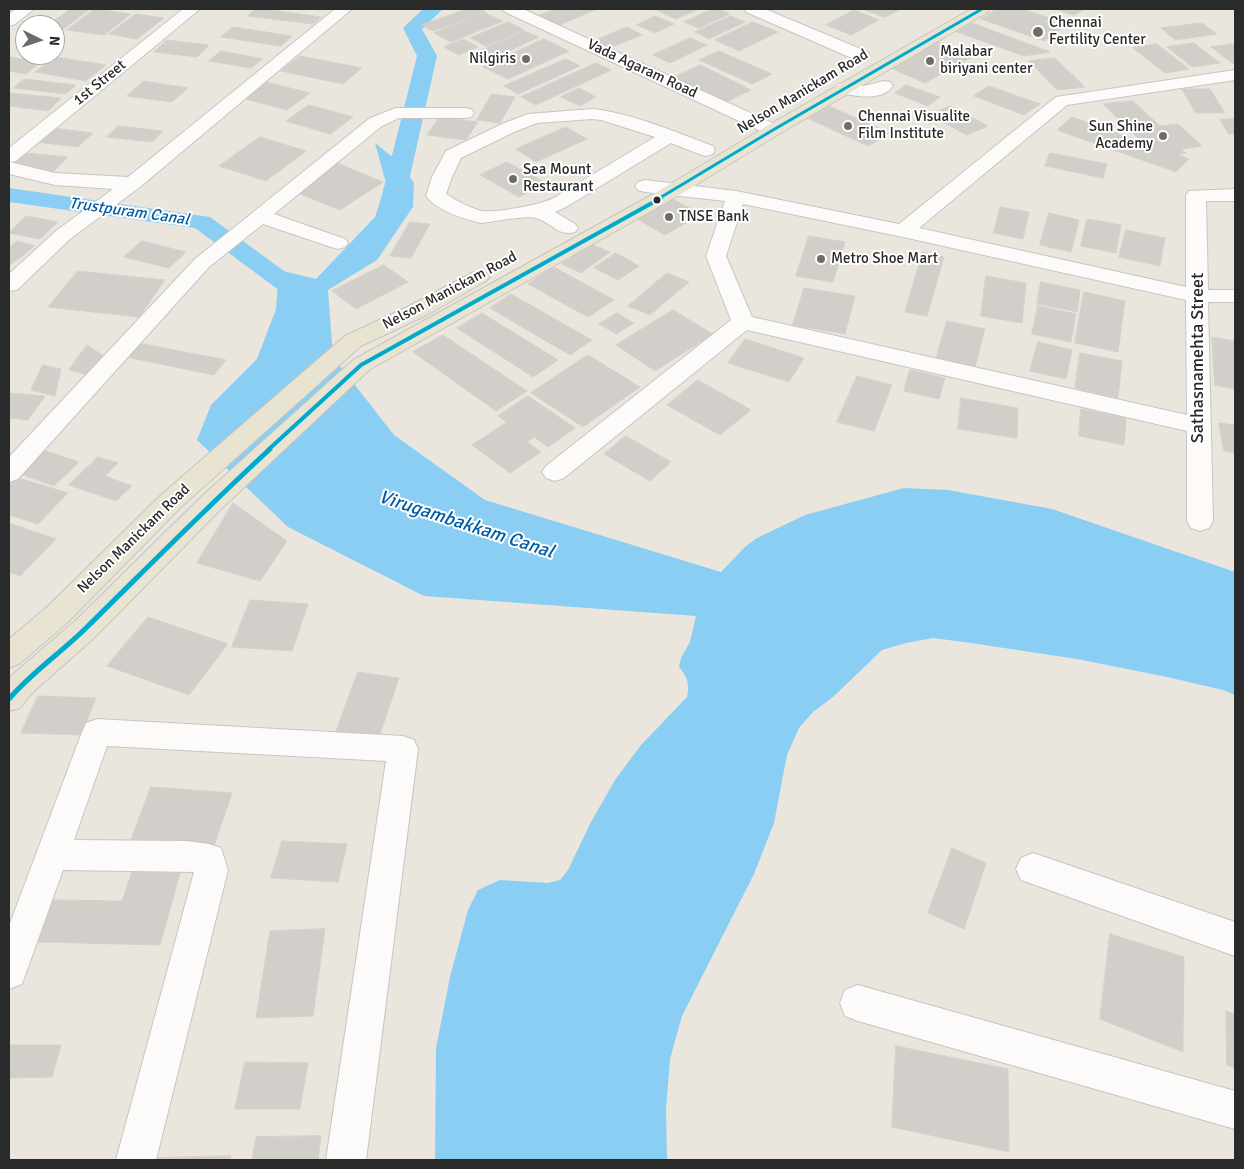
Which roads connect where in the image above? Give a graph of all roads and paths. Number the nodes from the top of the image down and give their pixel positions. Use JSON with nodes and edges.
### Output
{"nodes":[{"id":1,"x":26,"y":9,"type":"edge"},
{"id":2,"x":192,"y":9,"type":"edge"},
{"id":3,"x":344,"y":9,"type":"edge"},
{"id":4,"x":511,"y":9,"type":"edge"},
{"id":5,"x":752,"y":9,"type":"edge"},
{"id":6,"x":952,"y":9,"type":"edge"},
{"id":7,"x":982,"y":9,"type":"edge"},
{"id":8,"x":9,"y":21,"type":"edge"},
{"id":9,"x":876,"y":49,"type":"junction"},
{"id":10,"x":846,"y":66,"type":"dead end"},
{"id":11,"x":1235,"y":75,"type":"edge"},
{"id":12,"x":884,"y":86,"type":"dead end"},
{"id":13,"x":844,"y":88,"type":"junction"},
{"id":14,"x":796,"y":96,"type":"dead end"},
{"id":15,"x":465,"y":112,"type":"dead end"},
{"id":16,"x":754,"y":121,"type":"junction"},
{"id":17,"x":773,"y":130,"type":"junction"},
{"id":18,"x":670,"y":136,"type":"junction"},
{"id":19,"x":706,"y":150,"type":"junction"},
{"id":20,"x":9,"y":157,"type":"edge"},
{"id":21,"x":9,"y":168,"type":"edge"},
{"id":22,"x":134,"y":183,"type":"junction"},
{"id":23,"x":674,"y":190,"type":"junction"},
{"id":24,"x":636,"y":191,"type":"joint"},
{"id":25,"x":1235,"y":195,"type":"edge"},
{"id":26,"x":736,"y":197,"type":"junction"},
{"id":27,"x":559,"y":203,"type":"junction"},
{"id":28,"x":539,"y":211,"type":"junction"},
{"id":29,"x":260,"y":216,"type":"junction"},
{"id":30,"x":903,"y":231,"type":"junction"},
{"id":31,"x":338,"y":243,"type":"dead end"},
{"id":32,"x":493,"y":270,"type":"dead end"},
{"id":33,"x":9,"y":285,"type":"edge"},
{"id":34,"x":1198,"y":296,"type":"junction"},
{"id":35,"x":1235,"y":296,"type":"edge"},
{"id":36,"x":742,"y":322,"type":"junction"},
{"id":37,"x":1197,"y":425,"type":"junction"},
{"id":38,"x":555,"y":472,"type":"dead end"},
{"id":39,"x":9,"y":473,"type":"edge"},
{"id":40,"x":1200,"y":521,"type":"dead end"},
{"id":41,"x":9,"y":656,"type":"edge"},
{"id":42,"x":9,"y":699,"type":"edge"},
{"id":43,"x":52,"y":855,"type":"junction"},
{"id":44,"x":1032,"y":869,"type":"dead end"},
{"id":45,"x":1235,"y":939,"type":"edge"},
{"id":46,"x":9,"y":972,"type":"edge"},
{"id":47,"x":858,"y":1003,"type":"dead end"},
{"id":48,"x":1235,"y":1110,"type":"edge"},
{"id":49,"x":136,"y":1160,"type":"edge"},
{"id":50,"x":346,"y":1160,"type":"edge"}],
"edges":[{"from":1,"to":8,"type":"street"},
{"from":2,"to":20,"type":"street","name":"1st Street"},
{"from":3,"to":22,"type":"street"},
{"from":4,"to":16,"type":"street","name":"Vada Agaram Road"},
{"from":5,"to":9,"type":"street"},
{"from":6,"to":9,"type":"main road","name":"Nelson Manickam Road"},
{"from":7,"to":13,"type":"main road","name":"Nelson Manickam Road"},
{"from":9,"to":10,"type":"main road","name":"Nelson Manickam Road"},
{"from":11,"to":30,"type":"street"},
{"from":12,"to":13,"type":"street"},
{"from":13,"to":17,"type":"main road","name":"Nelson Manickam Road"},
{"from":14,"to":16,"type":"main road","name":"Nelson Manickam Road"},
{"from":15,"to":29,"type":"street"},
{"from":16,"to":17,"type":"street","name":"Vada Agaram Road"},
{"from":16,"to":19,"type":"main road","name":"Nelson Manickam Road"},
{"from":17,"to":23,"type":"main road","name":"Nelson Manickam Road"},
{"from":18,"to":19,"type":"street"},
{"from":18,"to":27,"type":"street"},
{"from":18,"to":28,"type":"street"},
{"from":19,"to":24,"type":"main road","name":"Nelson Manickam Road"},
{"from":21,"to":22,"type":"street"},
{"from":22,"to":33,"type":"street"},
{"from":23,"to":24,"type":"street"},
{"from":23,"to":26,"type":"street"},
{"from":23,"to":42,"type":"main road","name":"Nelson Manickam Road"},
{"from":25,"to":34,"type":"street","name":"Sathasnamehta Street"},
{"from":26,"to":30,"type":"street"},
{"from":26,"to":36,"type":"street"},
{"from":27,"to":28,"type":"street"},
{"from":27,"to":28,"type":"street"},
{"from":29,"to":31,"type":"street"},
{"from":29,"to":39,"type":"street"},
{"from":30,"to":34,"type":"street"},
{"from":32,"to":41,"type":"main road","name":"Nelson Manickam Road"},
{"from":34,"to":35,"type":"street"},
{"from":34,"to":37,"type":"street","name":"Sathasnamehta Street"},
{"from":36,"to":37,"type":"street"},
{"from":36,"to":38,"type":"street"},
{"from":37,"to":40,"type":"street","name":"Sathasnamehta Street"},
{"from":43,"to":46,"type":"street"},
{"from":43,"to":49,"type":"street"},
{"from":43,"to":50,"type":"street"},
{"from":44,"to":45,"type":"street"},
{"from":47,"to":48,"type":"street"}]}
